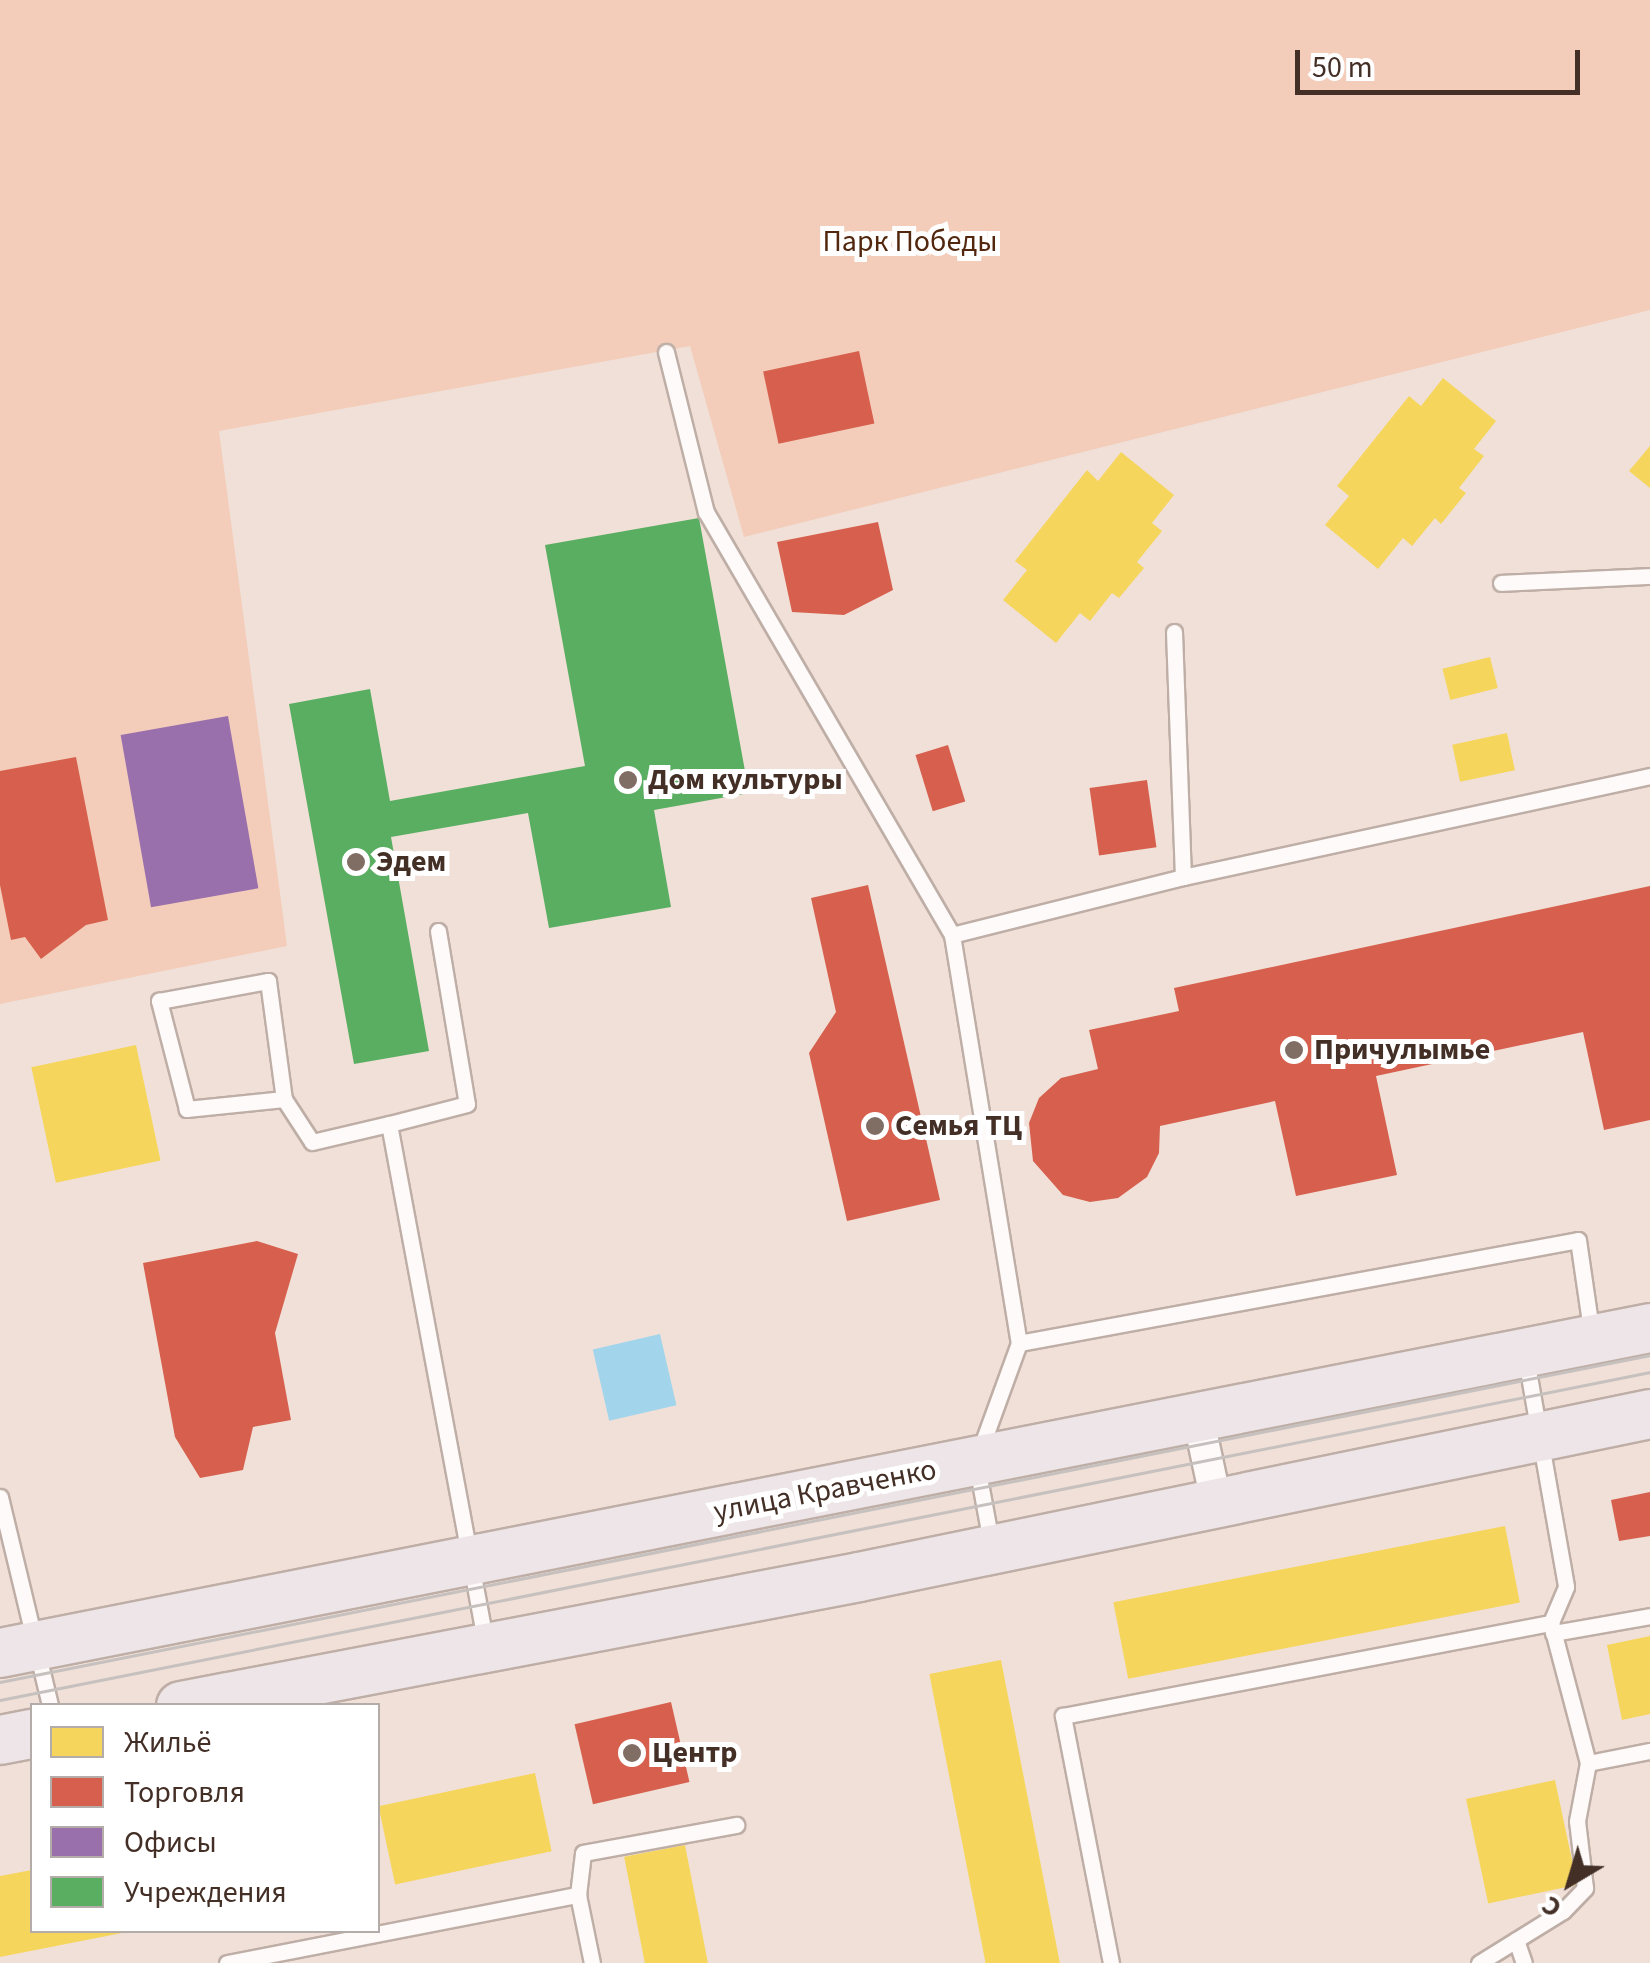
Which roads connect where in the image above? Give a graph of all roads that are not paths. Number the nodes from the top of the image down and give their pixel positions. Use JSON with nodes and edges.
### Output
{"nodes":[{"id":1,"x":666,"y":352,"type":"dead end"},
{"id":2,"x":1650,"y":576,"type":"edge"},
{"id":3,"x":1501,"y":583,"type":"dead end"},
{"id":4,"x":1174,"y":632,"type":"dead end"},
{"id":5,"x":1650,"y":776,"type":"edge"},
{"id":6,"x":1183,"y":877,"type":"junction"},
{"id":7,"x":438,"y":931,"type":"dead end"},
{"id":8,"x":952,"y":936,"type":"junction"},
{"id":9,"x":284,"y":1099,"type":"junction"},
{"id":10,"x":389,"y":1124,"type":"junction"},
{"id":11,"x":1650,"y":1328,"type":"edge"},
{"id":12,"x":1592,"y":1340,"type":"junction"},
{"id":13,"x":1019,"y":1343,"type":"junction"},
{"id":14,"x":1525,"y":1353,"type":"junction"},
{"id":15,"x":1650,"y":1414,"type":"edge"},
{"id":16,"x":1198,"y":1417,"type":"junction"},
{"id":17,"x":1540,"y":1436,"type":"junction"},
{"id":18,"x":976,"y":1461,"type":"junction"},
{"id":19,"x":0,"y":1496,"type":"edge"},
{"id":20,"x":1216,"y":1500,"type":"junction"},
{"id":21,"x":992,"y":1548,"type":"junction"},
{"id":22,"x":469,"y":1560,"type":"junction"},
{"id":23,"x":1650,"y":1616,"type":"edge"},
{"id":24,"x":1552,"y":1628,"type":"junction"},
{"id":25,"x":486,"y":1646,"type":"junction"},
{"id":26,"x":18,"y":1650,"type":"edge"},
{"id":27,"x":48,"y":1703,"type":"edge"},
{"id":28,"x":196,"y":1703,"type":"edge"},
{"id":29,"x":30,"y":1734,"type":"edge"},
{"id":30,"x":0,"y":1740,"type":"edge"},
{"id":31,"x":1650,"y":1751,"type":"edge"},
{"id":32,"x":1588,"y":1763,"type":"junction"},
{"id":33,"x":736,"y":1825,"type":"dead end"},
{"id":34,"x":578,"y":1895,"type":"junction"},
{"id":35,"x":1516,"y":1940,"type":"junction"},
{"id":36,"x":227,"y":1963,"type":"edge"},
{"id":37,"x":592,"y":1963,"type":"edge"},
{"id":38,"x":1111,"y":1963,"type":"edge"},
{"id":39,"x":1478,"y":1963,"type":"edge"},
{"id":40,"x":1524,"y":1963,"type":"edge"}],
"edges":[{"from":1,"to":8,"type":"lane"},
{"from":2,"to":3,"type":"lane"},
{"from":4,"to":6,"type":"lane"},
{"from":5,"to":6,"type":"lane"},
{"from":6,"to":8,"type":"lane"},
{"from":7,"to":10,"type":"lane"},
{"from":8,"to":13,"type":"lane"},
{"from":9,"to":9,"type":"lane"},
{"from":9,"to":10,"type":"lane"},
{"from":10,"to":22,"type":"lane"},
{"from":11,"to":12,"type":"main road","name":"улица Кравченко"},
{"from":12,"to":13,"type":"lane"},
{"from":12,"to":14,"type":"main road","name":"улица Кравченко"},
{"from":13,"to":18,"type":"lane"},
{"from":14,"to":16,"type":"main road","name":"улица Кравченко"},
{"from":14,"to":17,"type":"lane"},
{"from":15,"to":17,"type":"main road"},
{"from":16,"to":18,"type":"main road","name":"улица Кравченко"},
{"from":16,"to":20,"type":"street"},
{"from":17,"to":20,"type":"main road"},
{"from":17,"to":24,"type":"lane"},
{"from":18,"to":21,"type":"lane"},
{"from":18,"to":22,"type":"main road","name":"улица Кравченко"},
{"from":19,"to":26,"type":"lane"},
{"from":20,"to":21,"type":"main road"},
{"from":21,"to":25,"type":"main road"},
{"from":22,"to":25,"type":"lane"},
{"from":22,"to":26,"type":"main road","name":"улица Кравченко"},
{"from":23,"to":24,"type":"lane"},
{"from":24,"to":32,"type":"lane"},
{"from":24,"to":38,"type":"lane"},
{"from":25,"to":28,"type":"main road"},
{"from":26,"to":27,"type":"lane"},
{"from":29,"to":30,"type":"main road"},
{"from":31,"to":32,"type":"lane"},
{"from":32,"to":35,"type":"lane"},
{"from":33,"to":34,"type":"lane"},
{"from":34,"to":36,"type":"lane"},
{"from":34,"to":37,"type":"lane"},
{"from":35,"to":39,"type":"lane"},
{"from":35,"to":40,"type":"lane"}]}
